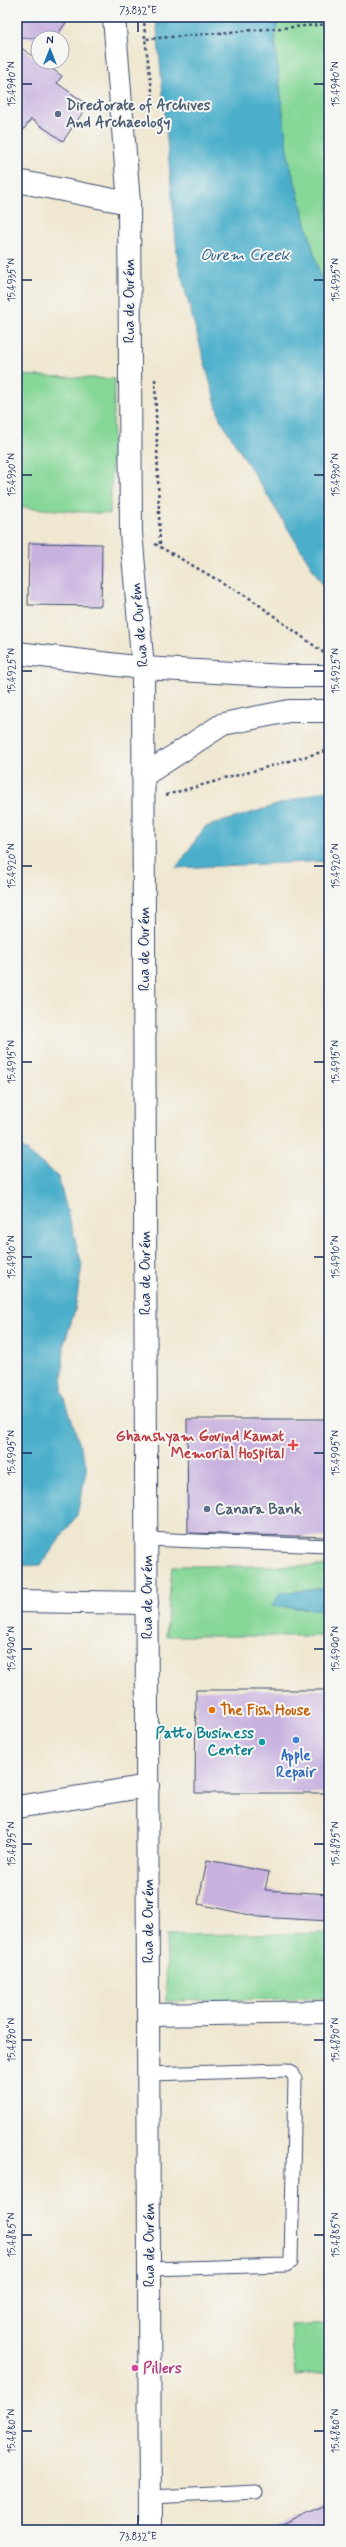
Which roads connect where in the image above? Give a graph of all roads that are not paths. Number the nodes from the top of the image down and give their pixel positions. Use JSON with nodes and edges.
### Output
{"nodes":[{"id":1,"x":114,"y":17,"type":"edge"},
{"id":2,"x":17,"y":181,"type":"edge"},
{"id":3,"x":129,"y":203,"type":"junction"},
{"id":4,"x":17,"y":653,"type":"edge"},
{"id":5,"x":143,"y":668,"type":"junction"},
{"id":6,"x":329,"y":676,"type":"edge"},
{"id":7,"x":329,"y":711,"type":"edge"},
{"id":8,"x":143,"y":776,"type":"junction"},
{"id":9,"x":146,"y":1539,"type":"junction"},
{"id":10,"x":329,"y":1546,"type":"edge"},
{"id":11,"x":17,"y":1601,"type":"edge"},
{"id":12,"x":147,"y":1603,"type":"junction"},
{"id":13,"x":148,"y":1786,"type":"junction"},
{"id":14,"x":17,"y":1807,"type":"edge"},
{"id":15,"x":329,"y":2012,"type":"edge"},
{"id":16,"x":148,"y":2015,"type":"junction"},
{"id":17,"x":149,"y":2074,"type":"junction"},
{"id":18,"x":149,"y":2269,"type":"junction"},
{"id":19,"x":256,"y":2492,"type":"dead end"},
{"id":20,"x":150,"y":2497,"type":"junction"},
{"id":21,"x":150,"y":2530,"type":"edge"}],
"edges":[{"from":1,"to":3,"type":"main road","name":"Rua de Ourém"},
{"from":2,"to":3,"type":"main road"},
{"from":3,"to":5,"type":"main road","name":"Rua de Ourém"},
{"from":4,"to":5,"type":"main road"},
{"from":5,"to":6,"type":"main road"},
{"from":5,"to":8,"type":"main road","name":"Rua de Ourém"},
{"from":7,"to":8,"type":"main road"},
{"from":8,"to":9,"type":"main road","name":"Rua de Ourém"},
{"from":9,"to":10,"type":"lane"},
{"from":9,"to":12,"type":"main road","name":"Rua de Ourém"},
{"from":11,"to":12,"type":"main road"},
{"from":12,"to":13,"type":"main road","name":"Rua de Ourém"},
{"from":13,"to":14,"type":"main road"},
{"from":13,"to":16,"type":"main road","name":"Rua de Ourém"},
{"from":15,"to":16,"type":"main road"},
{"from":16,"to":17,"type":"main road","name":"Rua de Ourém"},
{"from":17,"to":18,"type":"main road","name":"Rua de Ourém"},
{"from":17,"to":18,"type":"lane"},
{"from":18,"to":20,"type":"main road","name":"Rua de Ourém"},
{"from":19,"to":20,"type":"lane"},
{"from":20,"to":21,"type":"main road","name":"Rua de Ourém"}]}
